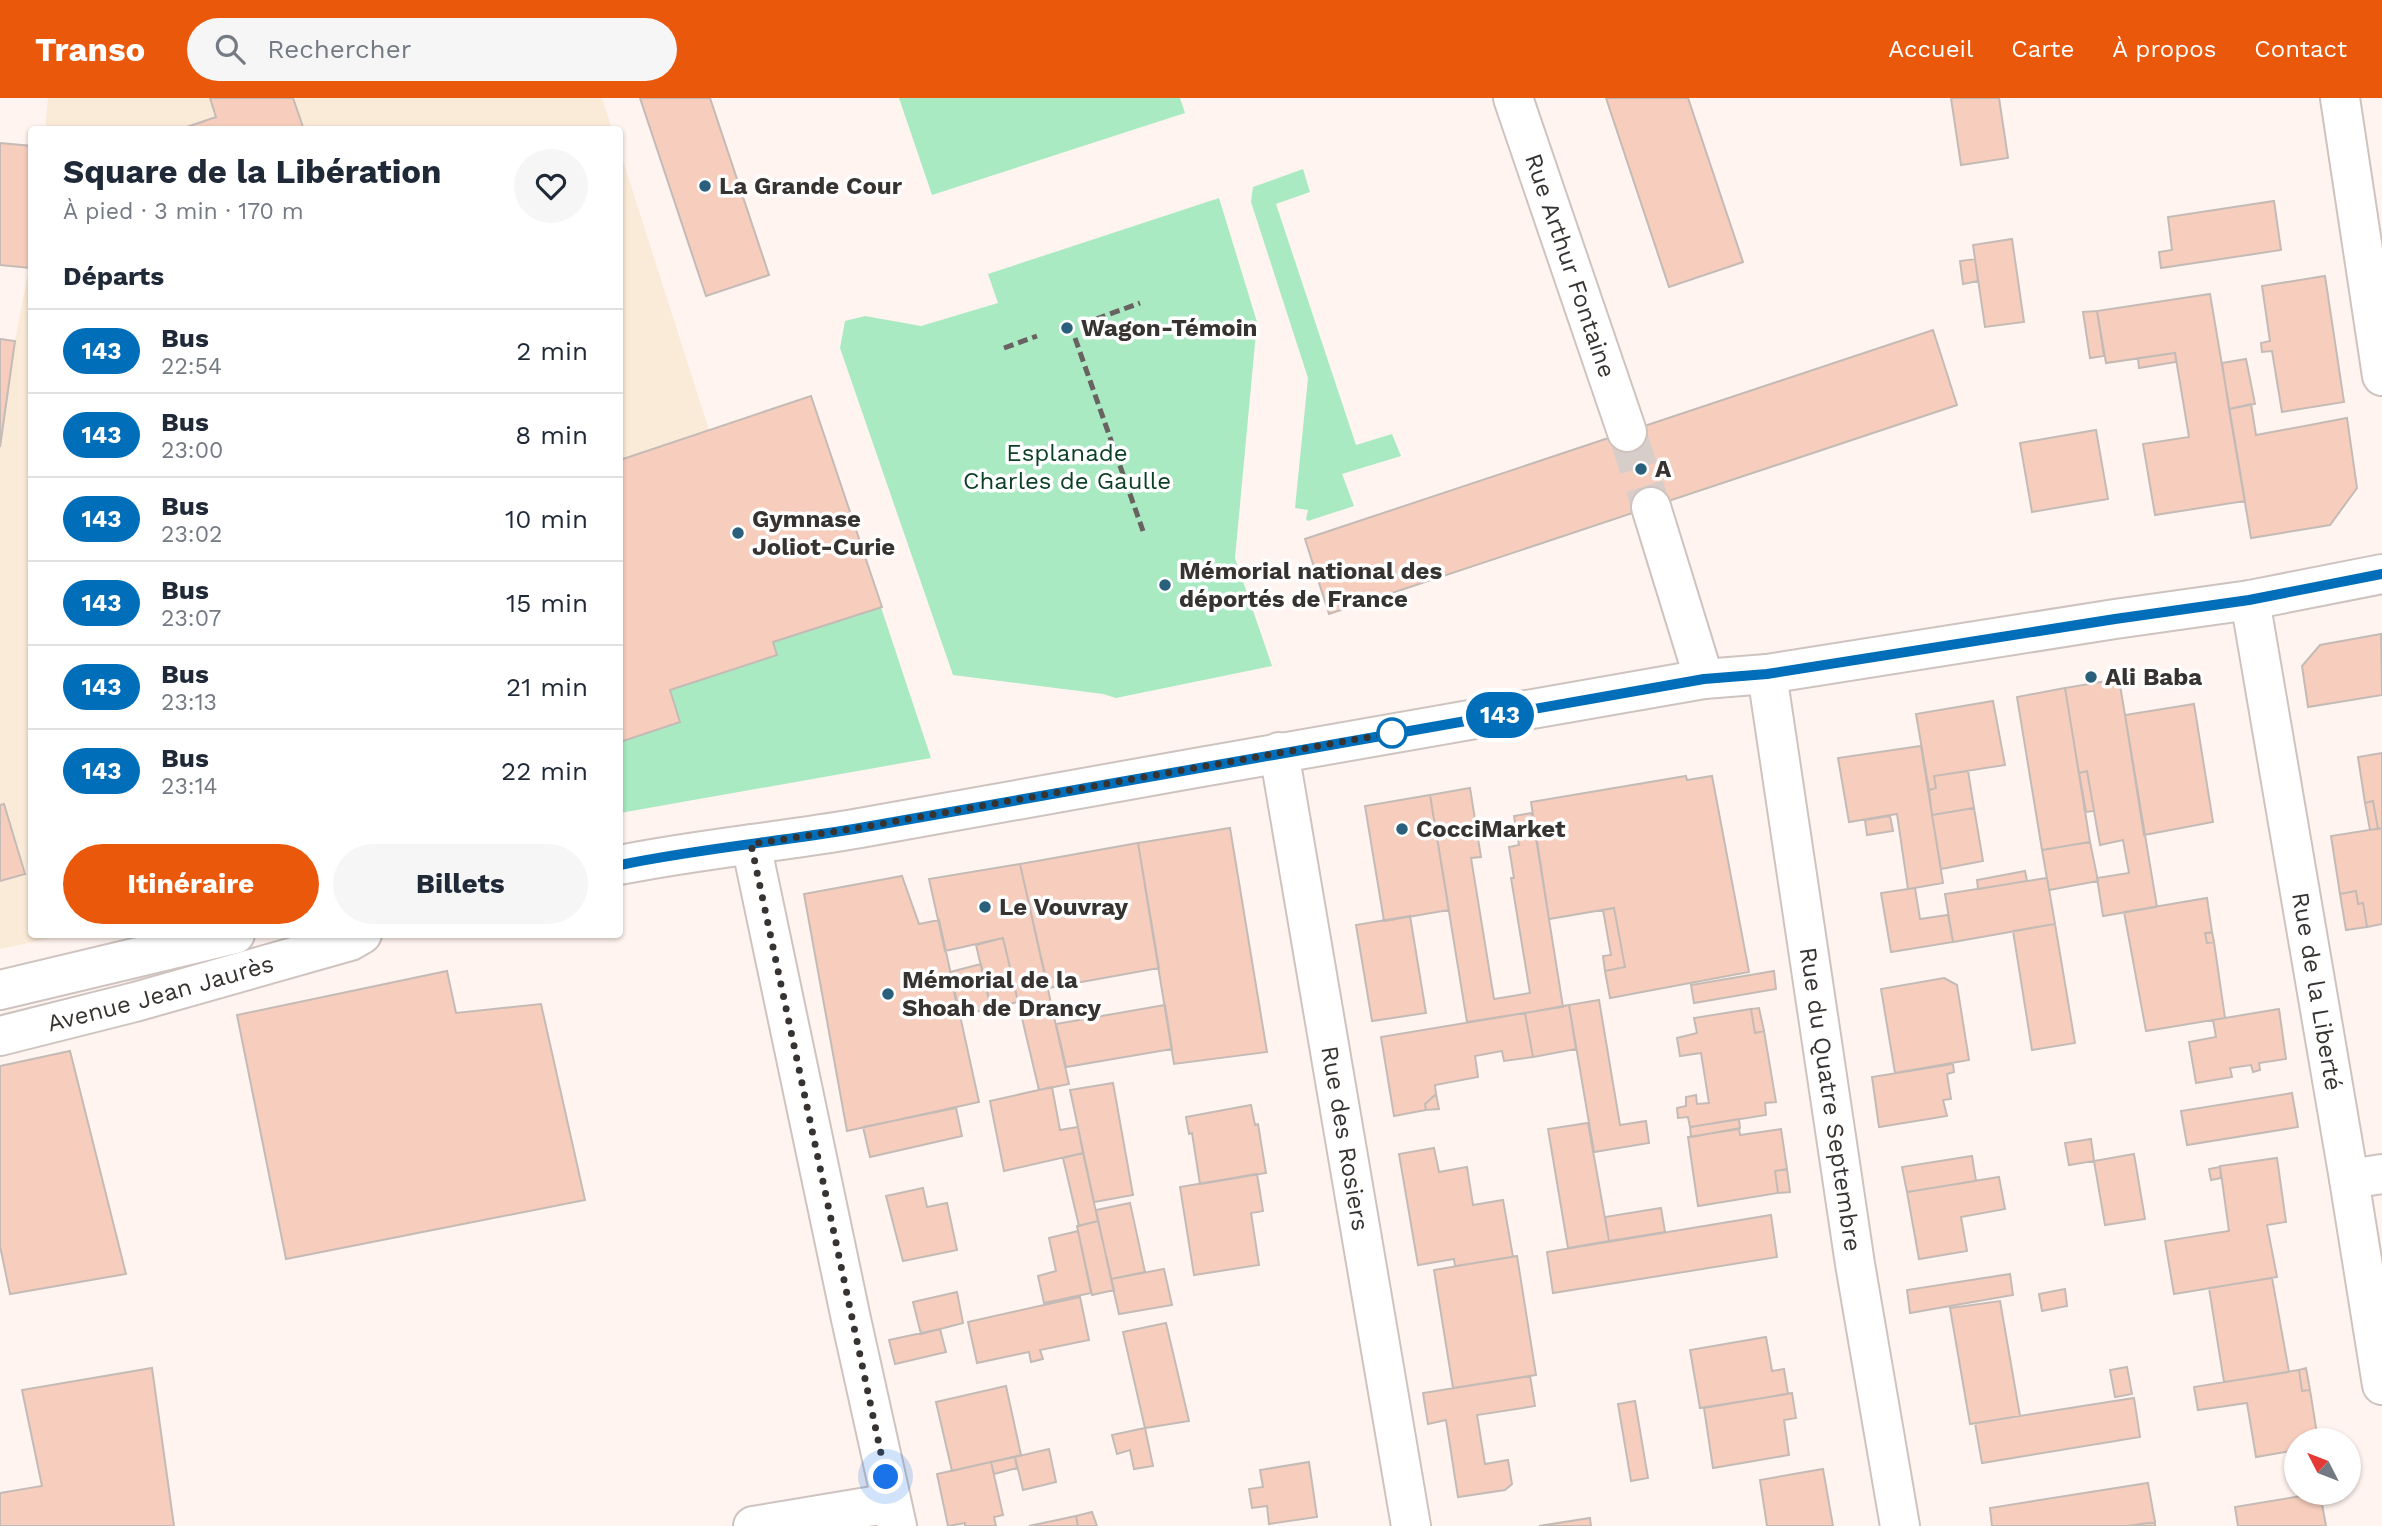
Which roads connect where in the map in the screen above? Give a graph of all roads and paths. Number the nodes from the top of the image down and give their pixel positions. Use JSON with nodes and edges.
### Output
{"nodes":[{"id":1,"x":1513,"y":98,"type":"edge"},
{"id":2,"x":2340,"y":98,"type":"edge"},
{"id":3,"x":2382,"y":376,"type":"edge"},
{"id":4,"x":1627,"y":432,"type":"tunnel mouth"},
{"id":5,"x":1651,"y":507,"type":"tunnel mouth"},
{"id":6,"x":2382,"y":574,"type":"edge"},
{"id":7,"x":2249,"y":600,"type":"junction"},
{"id":8,"x":1767,"y":674,"type":"junction"},
{"id":9,"x":1704,"y":679,"type":"junction"},
{"id":10,"x":1279,"y":752,"type":"junction"},
{"id":11,"x":751,"y":844,"type":"junction"},
{"id":12,"x":623,"y":864,"type":"edge"},
{"id":13,"x":218,"y":938,"type":"edge"},
{"id":14,"x":355,"y":938,"type":"edge"},
{"id":15,"x":0,"y":990,"type":"edge"},
{"id":16,"x":0,"y":1036,"type":"edge"},
{"id":17,"x":2366,"y":1176,"type":"edge"},
{"id":18,"x":2382,"y":1385,"type":"edge"},
{"id":19,"x":894,"y":1515,"type":"edge"},
{"id":20,"x":753,"y":1526,"type":"edge"},
{"id":21,"x":1410,"y":1526,"type":"edge"},
{"id":22,"x":1900,"y":1526,"type":"edge"}],
"edges":[{"from":1,"to":4,"type":"street","name":"Rue Arthur Fontaine"},
{"from":2,"to":3,"type":"street"},
{"from":5,"to":9,"type":"street"},
{"from":6,"to":7,"type":"street"},
{"from":7,"to":8,"type":"street"},
{"from":7,"to":17,"type":"street","name":"Rue de la Liberté"},
{"from":8,"to":9,"type":"street"},
{"from":8,"to":22,"type":"street","name":"Rue du Quatre Septembre"},
{"from":9,"to":10,"type":"street"},
{"from":10,"to":11,"type":"street"},
{"from":10,"to":21,"type":"street","name":"Rue des Rosiers"},
{"from":11,"to":12,"type":"street"},
{"from":11,"to":19,"type":"street"},
{"from":13,"to":15,"type":"street","name":"Avenue Jean Jaurès"},
{"from":14,"to":16,"type":"street","name":"Avenue Jean Jaurès"},
{"from":17,"to":18,"type":"street","name":"Rue de la Liberté"},
{"from":19,"to":20,"type":"street"}]}
